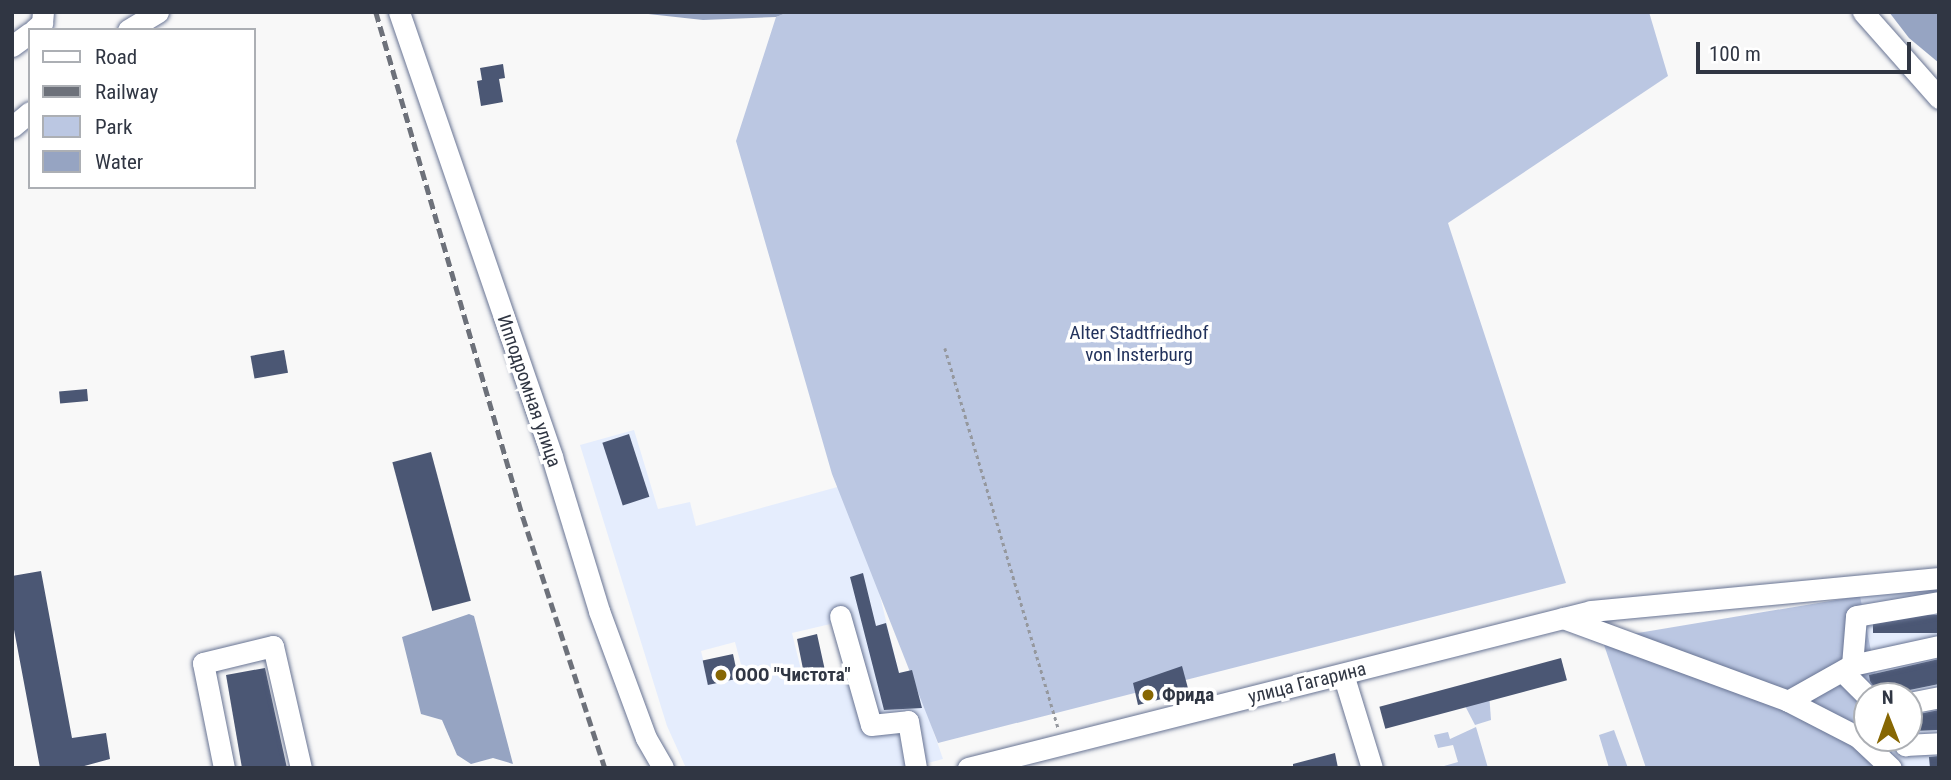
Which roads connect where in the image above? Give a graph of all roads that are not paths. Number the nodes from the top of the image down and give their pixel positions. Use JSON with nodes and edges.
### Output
{"nodes":[{"id":1,"x":43,"y":12,"type":"edge"},
{"id":2,"x":158,"y":12,"type":"edge"},
{"id":3,"x":399,"y":12,"type":"edge"},
{"id":4,"x":1863,"y":12,"type":"edge"},
{"id":5,"x":36,"y":28,"type":"edge"},
{"id":6,"x":131,"y":28,"type":"edge"},
{"id":7,"x":28,"y":34,"type":"edge"},
{"id":8,"x":12,"y":46,"type":"edge"},
{"id":9,"x":1939,"y":98,"type":"edge"},
{"id":10,"x":28,"y":114,"type":"edge"},
{"id":11,"x":12,"y":127,"type":"edge"},
{"id":12,"x":1939,"y":578,"type":"edge"},
{"id":13,"x":1939,"y":602,"type":"edge"},
{"id":14,"x":839,"y":616,"type":"dead end"},
{"id":15,"x":1563,"y":618,"type":"junction"},
{"id":16,"x":1939,"y":646,"type":"edge"},
{"id":17,"x":1848,"y":668,"type":"junction"},
{"id":18,"x":1343,"y":674,"type":"junction"},
{"id":19,"x":1858,"y":682,"type":"edge"},
{"id":20,"x":1788,"y":701,"type":"junction"},
{"id":21,"x":1886,"y":763,"type":"edge"},
{"id":22,"x":223,"y":768,"type":"edge"},
{"id":23,"x":301,"y":768,"type":"edge"},
{"id":24,"x":663,"y":768,"type":"edge"},
{"id":25,"x":916,"y":768,"type":"edge"},
{"id":26,"x":968,"y":768,"type":"edge"},
{"id":27,"x":1372,"y":768,"type":"edge"}],
"edges":[{"from":1,"to":5,"type":"street"},
{"from":2,"to":6,"type":"street"},
{"from":3,"to":24,"type":"street","name":"Ипподромная улица"},
{"from":4,"to":9,"type":"street"},
{"from":7,"to":8,"type":"street"},
{"from":10,"to":11,"type":"street"},
{"from":12,"to":15,"type":"street","name":"улица Гагарина"},
{"from":13,"to":17,"type":"street"},
{"from":14,"to":25,"type":"street"},
{"from":15,"to":18,"type":"street","name":"улица Гагарина"},
{"from":15,"to":20,"type":"street"},
{"from":16,"to":17,"type":"street"},
{"from":17,"to":19,"type":"street"},
{"from":17,"to":20,"type":"street"},
{"from":18,"to":26,"type":"street","name":"улица Гагарина"},
{"from":18,"to":27,"type":"street"},
{"from":20,"to":21,"type":"street"},
{"from":22,"to":23,"type":"street"}]}
